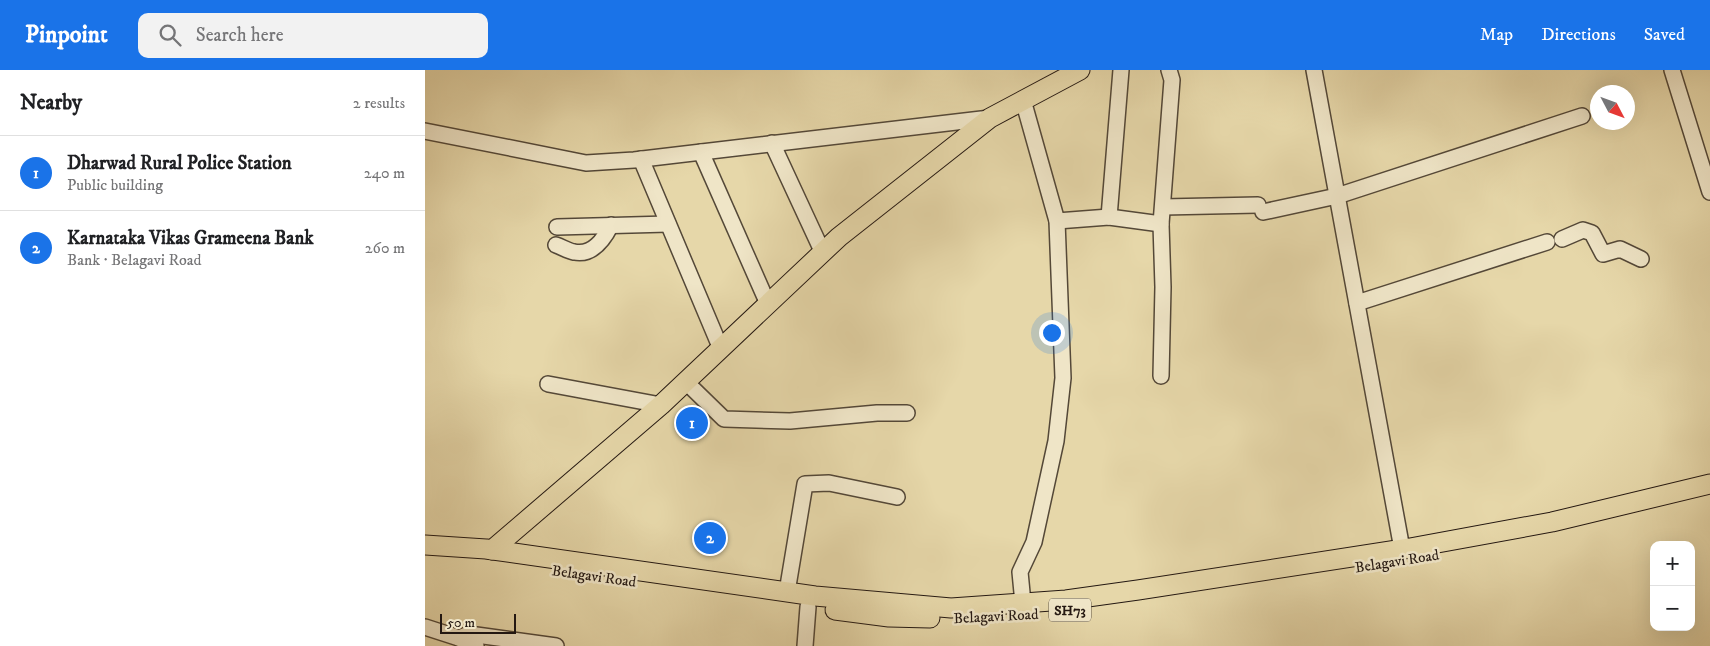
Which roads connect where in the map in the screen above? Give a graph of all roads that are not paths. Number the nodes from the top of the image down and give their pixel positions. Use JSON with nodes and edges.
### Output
{"nodes":[{"id":1,"x":1081,"y":70,"type":"edge"},
{"id":2,"x":1121,"y":70,"type":"edge"},
{"id":3,"x":1169,"y":70,"type":"edge"},
{"id":4,"x":1314,"y":70,"type":"edge"},
{"id":5,"x":1672,"y":70,"type":"edge"},
{"id":6,"x":1023,"y":100,"type":"junction"},
{"id":7,"x":1582,"y":116,"type":"dead end"},
{"id":8,"x":989,"y":118,"type":"junction"},
{"id":9,"x":425,"y":131,"type":"edge"},
{"id":10,"x":773,"y":144,"type":"junction"},
{"id":11,"x":701,"y":152,"type":"junction"},
{"id":12,"x":641,"y":159,"type":"junction"},
{"id":13,"x":1710,"y":192,"type":"edge"},
{"id":14,"x":1337,"y":196,"type":"junction"},
{"id":15,"x":1163,"y":206,"type":"junction"},
{"id":16,"x":1109,"y":217,"type":"junction"},
{"id":17,"x":1057,"y":221,"type":"junction"},
{"id":18,"x":668,"y":224,"type":"junction"},
{"id":19,"x":1161,"y":224,"type":"junction"},
{"id":20,"x":611,"y":225,"type":"junction"},
{"id":21,"x":557,"y":227,"type":"dead end"},
{"id":22,"x":555,"y":245,"type":"dead end"},
{"id":23,"x":823,"y":253,"type":"junction"},
{"id":24,"x":1641,"y":259,"type":"dead end"},
{"id":25,"x":1357,"y":303,"type":"junction"},
{"id":26,"x":768,"y":304,"type":"junction"},
{"id":27,"x":721,"y":349,"type":"junction"},
{"id":28,"x":1161,"y":376,"type":"dead end"},
{"id":29,"x":686,"y":382,"type":"junction"},
{"id":30,"x":548,"y":384,"type":"dead end"},
{"id":31,"x":661,"y":405,"type":"junction"},
{"id":32,"x":907,"y":414,"type":"dead end"},
{"id":33,"x":1710,"y":484,"type":"edge"},
{"id":34,"x":897,"y":497,"type":"dead end"},
{"id":35,"x":1710,"y":497,"type":"edge"},
{"id":36,"x":425,"y":545,"type":"edge"},
{"id":37,"x":1402,"y":549,"type":"junction"},
{"id":38,"x":492,"y":550,"type":"junction"},
{"id":39,"x":425,"y":558,"type":"edge"},
{"id":40,"x":787,"y":592,"type":"junction"},
{"id":41,"x":1023,"y":603,"type":"junction"},
{"id":42,"x":808,"y":607,"type":"junction"},
{"id":43,"x":425,"y":627,"type":"edge"},
{"id":44,"x":459,"y":638,"type":"junction"},
{"id":45,"x":476,"y":646,"type":"edge"},
{"id":46,"x":557,"y":646,"type":"edge"},
{"id":47,"x":805,"y":646,"type":"edge"}],
"edges":[{"from":1,"to":6,"type":"main road"},
{"from":2,"to":16,"type":"street"},
{"from":3,"to":15,"type":"street"},
{"from":4,"to":14,"type":"street"},
{"from":5,"to":13,"type":"street"},
{"from":6,"to":8,"type":"main road"},
{"from":6,"to":17,"type":"street"},
{"from":7,"to":14,"type":"street"},
{"from":8,"to":10,"type":"street"},
{"from":8,"to":23,"type":"main road"},
{"from":9,"to":12,"type":"street"},
{"from":10,"to":11,"type":"street"},
{"from":10,"to":23,"type":"street"},
{"from":11,"to":12,"type":"street"},
{"from":11,"to":26,"type":"street"},
{"from":12,"to":18,"type":"street"},
{"from":14,"to":15,"type":"street"},
{"from":14,"to":25,"type":"street"},
{"from":15,"to":19,"type":"street"},
{"from":16,"to":17,"type":"street"},
{"from":16,"to":19,"type":"street"},
{"from":17,"to":41,"type":"street"},
{"from":18,"to":20,"type":"street"},
{"from":18,"to":27,"type":"street"},
{"from":19,"to":28,"type":"street"},
{"from":20,"to":21,"type":"street"},
{"from":20,"to":22,"type":"street"},
{"from":23,"to":26,"type":"main road"},
{"from":24,"to":25,"type":"street"},
{"from":25,"to":37,"type":"street"},
{"from":26,"to":27,"type":"main road"},
{"from":27,"to":29,"type":"main road"},
{"from":29,"to":31,"type":"main road"},
{"from":29,"to":32,"type":"street"},
{"from":30,"to":31,"type":"street"},
{"from":31,"to":38,"type":"main road"},
{"from":33,"to":37,"type":"main road"},
{"from":34,"to":40,"type":"street"},
{"from":35,"to":42,"type":"main road","name":"Belagavi Road","number":"SH73"},
{"from":36,"to":38,"type":"main road"},
{"from":37,"to":41,"type":"main road"},
{"from":38,"to":40,"type":"main road"},
{"from":39,"to":42,"type":"main road","name":"Belagavi Road","number":"SH73"},
{"from":40,"to":41,"type":"main road"},
{"from":42,"to":47,"type":"street"},
{"from":43,"to":44,"type":"street"},
{"from":44,"to":45,"type":"street"},
{"from":44,"to":46,"type":"street"}]}
